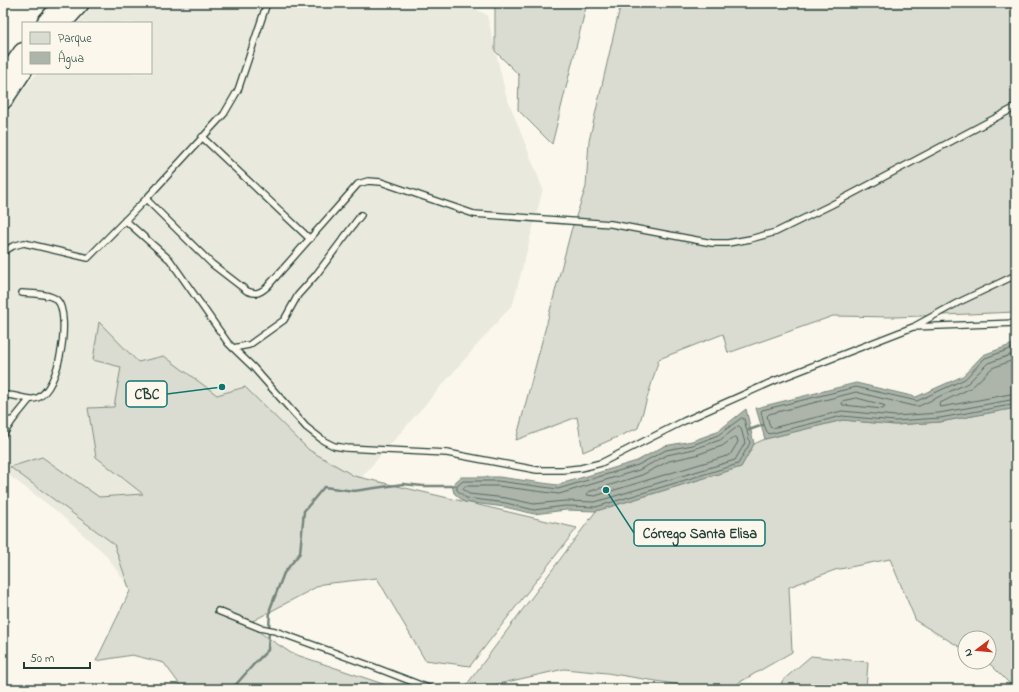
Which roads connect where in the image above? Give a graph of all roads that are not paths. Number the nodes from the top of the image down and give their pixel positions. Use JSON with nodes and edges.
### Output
{"nodes":[{"id":1,"x":64,"y":3,"type":"edge"},
{"id":2,"x":80,"y":3,"type":"edge"},
{"id":3,"x":267,"y":3,"type":"edge"},
{"id":4,"x":951,"y":3,"type":"edge"},
{"id":5,"x":963,"y":3,"type":"edge"},
{"id":6,"x":47,"y":22,"type":"edge"},
{"id":7,"x":63,"y":22,"type":"edge"},
{"id":8,"x":22,"y":53,"type":"edge"},
{"id":9,"x":22,"y":72,"type":"edge"},
{"id":10,"x":3,"y":81,"type":"edge"},
{"id":11,"x":3,"y":100,"type":"edge"},
{"id":12,"x":1016,"y":107,"type":"edge"},
{"id":13,"x":202,"y":137,"type":"junction"},
{"id":14,"x":146,"y":199,"type":"junction"},
{"id":15,"x":361,"y":215,"type":"dead end"},
{"id":16,"x":125,"y":220,"type":"junction"},
{"id":17,"x":310,"y":239,"type":"junction"},
{"id":18,"x":3,"y":252,"type":"edge"},
{"id":19,"x":1016,"y":275,"type":"edge"},
{"id":20,"x":22,"y":293,"type":"dead end"},
{"id":21,"x":1016,"y":323,"type":"edge"},
{"id":22,"x":914,"y":327,"type":"junction"},
{"id":23,"x":233,"y":348,"type":"junction"},
{"id":24,"x":3,"y":395,"type":"edge"},
{"id":25,"x":30,"y":399,"type":"junction"},
{"id":26,"x":13,"y":420,"type":"junction"},
{"id":27,"x":3,"y":421,"type":"edge"},
{"id":28,"x":3,"y":435,"type":"edge"},
{"id":29,"x":218,"y":611,"type":"dead end"},
{"id":30,"x":431,"y":689,"type":"edge"}],
"edges":[{"from":1,"to":6,"type":"highway"},
{"from":2,"to":7,"type":"highway"},
{"from":3,"to":13,"type":"lane"},
{"from":4,"to":5,"type":"lane"},
{"from":8,"to":10,"type":"highway"},
{"from":9,"to":11,"type":"highway"},
{"from":12,"to":17,"type":"lane"},
{"from":13,"to":14,"type":"lane"},
{"from":13,"to":17,"type":"lane"},
{"from":14,"to":16,"type":"lane"},
{"from":14,"to":17,"type":"lane"},
{"from":15,"to":23,"type":"lane"},
{"from":16,"to":18,"type":"lane"},
{"from":16,"to":23,"type":"lane"},
{"from":19,"to":22,"type":"lane"},
{"from":20,"to":25,"type":"lane"},
{"from":21,"to":22,"type":"lane"},
{"from":22,"to":23,"type":"lane"},
{"from":24,"to":25,"type":"lane"},
{"from":25,"to":26,"type":"lane"},
{"from":26,"to":27,"type":"lane"},
{"from":26,"to":28,"type":"lane"},
{"from":29,"to":30,"type":"lane"}]}
